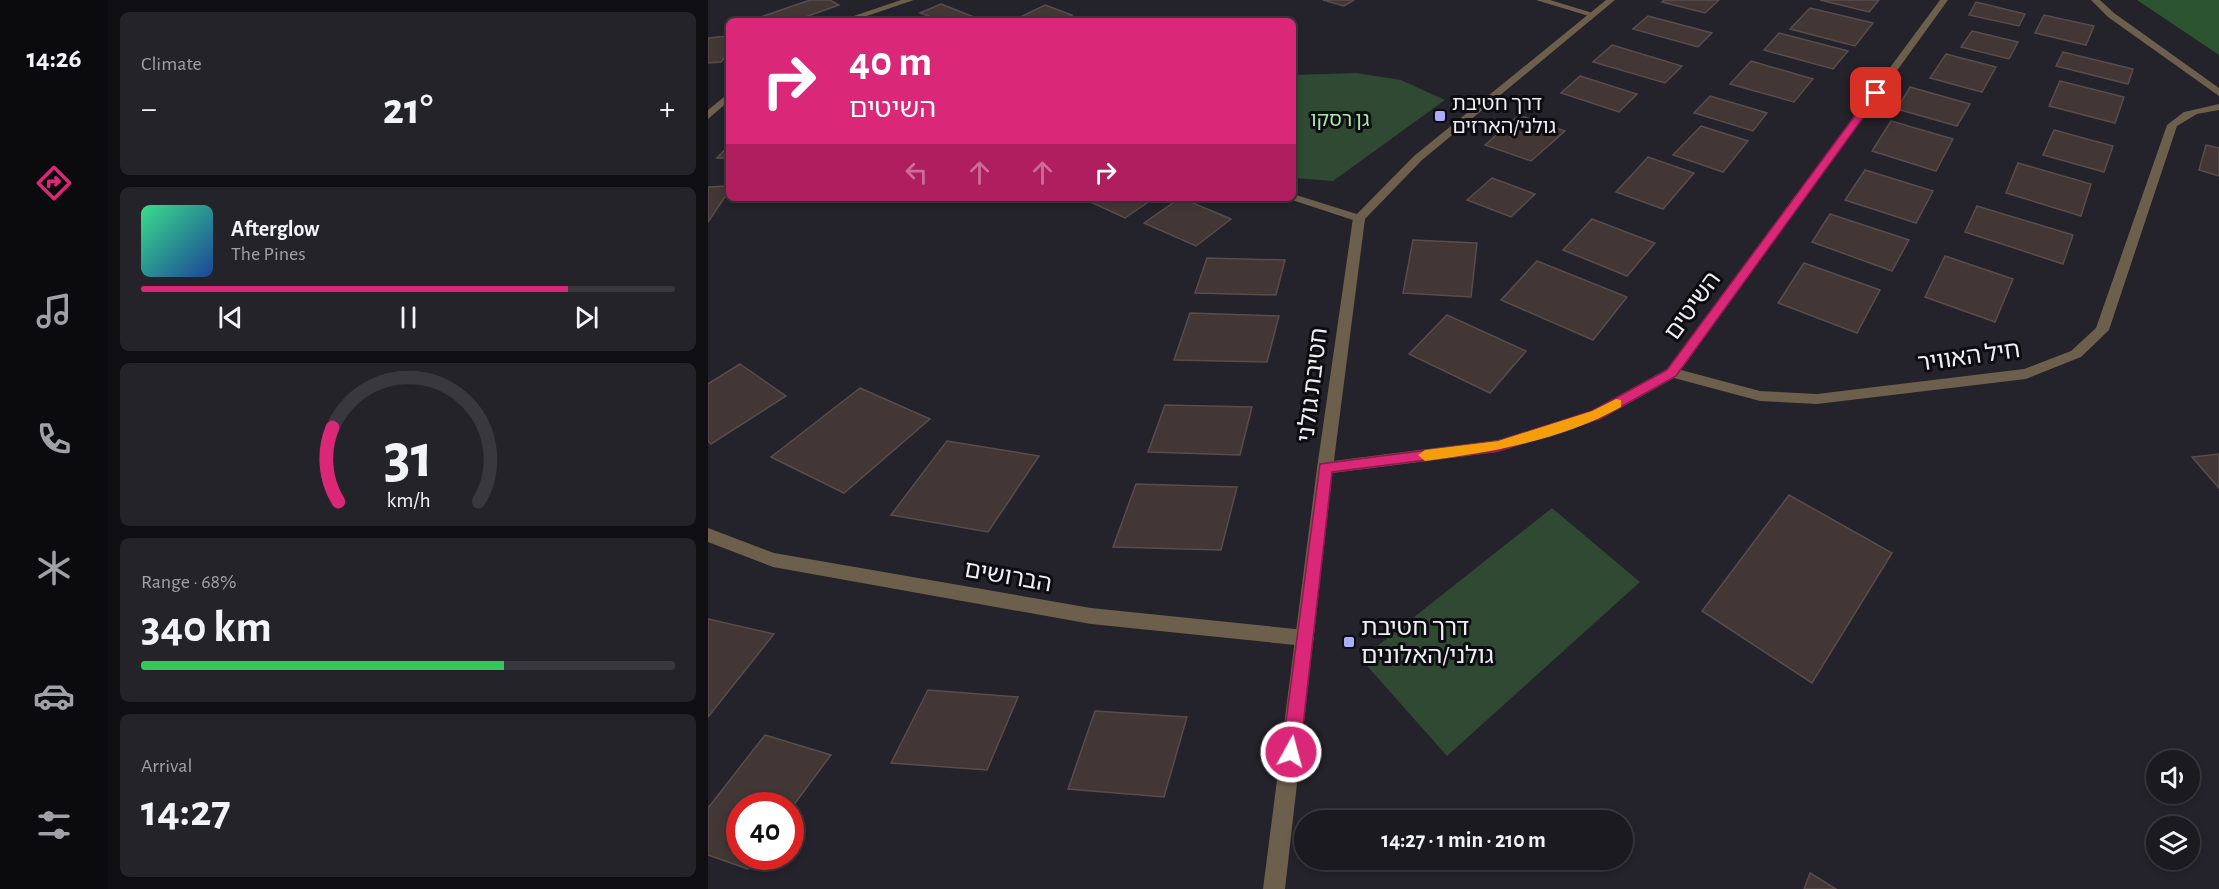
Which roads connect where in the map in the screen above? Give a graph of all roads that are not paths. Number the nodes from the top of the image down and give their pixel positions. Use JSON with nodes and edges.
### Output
{"nodes":[{"id":1,"x":910,"y":0,"type":"edge"},
{"id":2,"x":1540,"y":0,"type":"edge"},
{"id":3,"x":1611,"y":0,"type":"edge"},
{"id":4,"x":1944,"y":0,"type":"edge"},
{"id":5,"x":2095,"y":0,"type":"edge"},
{"id":6,"x":1592,"y":14,"type":"junction"},
{"id":7,"x":853,"y":18,"type":"edge"},
{"id":8,"x":2219,"y":93,"type":"edge"},
{"id":9,"x":726,"y":99,"type":"edge"},
{"id":10,"x":2219,"y":107,"type":"edge"},
{"id":11,"x":708,"y":116,"type":"edge"},
{"id":12,"x":1296,"y":198,"type":"edge"},
{"id":13,"x":1359,"y":218,"type":"junction"},
{"id":14,"x":1672,"y":373,"type":"junction"},
{"id":15,"x":1325,"y":468,"type":"junction"},
{"id":16,"x":708,"y":535,"type":"edge"},
{"id":17,"x":1305,"y":638,"type":"junction"},
{"id":18,"x":1274,"y":889,"type":"edge"}],
"edges":[{"from":1,"to":7,"type":"street"},
{"from":2,"to":6,"type":"street"},
{"from":3,"to":6,"type":"street"},
{"from":4,"to":14,"type":"street","name":"השיטים"},
{"from":5,"to":8,"type":"street"},
{"from":6,"to":13,"type":"street"},
{"from":9,"to":11,"type":"street"},
{"from":10,"to":14,"type":"street","name":"חיל האוויר"},
{"from":12,"to":13,"type":"street"},
{"from":13,"to":15,"type":"street","name":"חטיבת גולני"},
{"from":14,"to":15,"type":"street","name":"השיטים"},
{"from":15,"to":17,"type":"street","name":"חטיבת גולני"},
{"from":16,"to":17,"type":"street","name":"הברושים"},
{"from":17,"to":18,"type":"street","name":"חטיבת גולני"}]}
